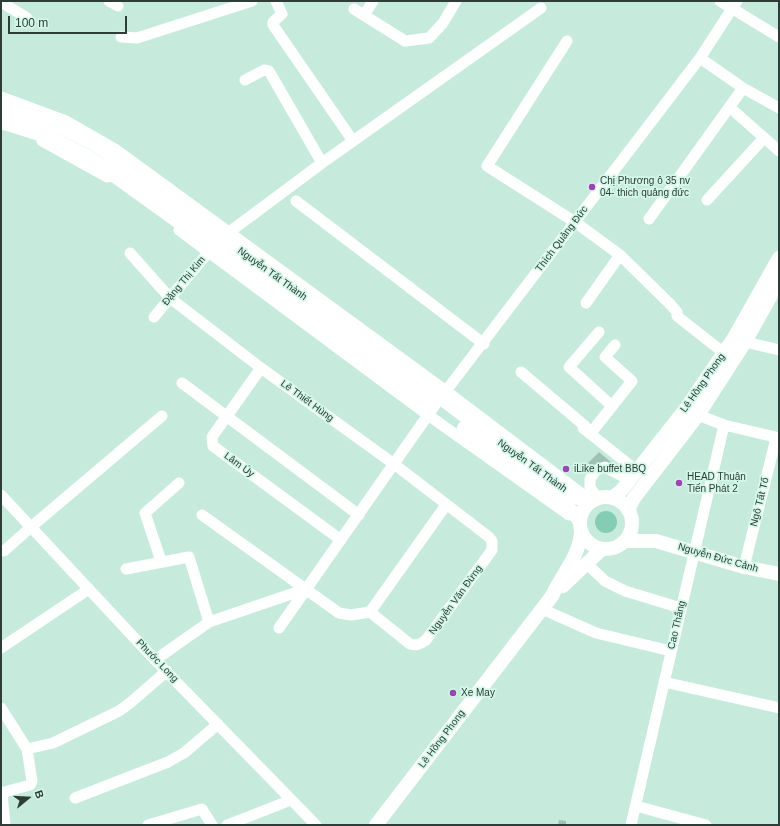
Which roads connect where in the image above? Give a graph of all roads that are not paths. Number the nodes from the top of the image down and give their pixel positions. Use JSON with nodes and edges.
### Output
{"nodes":[{"id":1,"x":252,"y":1,"type":"edge"},
{"id":2,"x":276,"y":1,"type":"edge"},
{"id":3,"x":373,"y":1,"type":"edge"},
{"id":4,"x":456,"y":1,"type":"edge"},
{"id":5,"x":720,"y":1,"type":"edge"},
{"id":6,"x":1,"y":2,"type":"edge"},
{"id":7,"x":735,"y":5,"type":"edge"},
{"id":8,"x":541,"y":8,"type":"dead end"},
{"id":9,"x":354,"y":9,"type":"dead end"},
{"id":10,"x":364,"y":15,"type":"junction"},
{"id":11,"x":27,"y":18,"type":"dead end"},
{"id":12,"x":777,"y":32,"type":"edge"},
{"id":13,"x":121,"y":36,"type":"dead end"},
{"id":14,"x":567,"y":41,"type":"dead end"},
{"id":15,"x":700,"y":58,"type":"junction"},
{"id":16,"x":244,"y":80,"type":"dead end"},
{"id":17,"x":743,"y":88,"type":"junction"},
{"id":18,"x":1,"y":97,"type":"edge"},
{"id":19,"x":1,"y":108,"type":"edge"},
{"id":20,"x":779,"y":108,"type":"edge"},
{"id":21,"x":735,"y":112,"type":"dead end"},
{"id":22,"x":1,"y":122,"type":"edge"},
{"id":23,"x":1,"y":129,"type":"edge"},
{"id":24,"x":764,"y":138,"type":"junction"},
{"id":25,"x":353,"y":141,"type":"junction"},
{"id":26,"x":779,"y":151,"type":"edge"},
{"id":27,"x":322,"y":163,"type":"junction"},
{"id":28,"x":707,"y":200,"type":"dead end"},
{"id":29,"x":296,"y":201,"type":"dead end"},
{"id":30,"x":649,"y":218,"type":"dead end"},
{"id":31,"x":575,"y":222,"type":"junction"},
{"id":32,"x":218,"y":242,"type":"junction"},
{"id":33,"x":130,"y":253,"type":"dead end"},
{"id":34,"x":620,"y":255,"type":"junction"},
{"id":35,"x":779,"y":258,"type":"edge"},
{"id":36,"x":779,"y":283,"type":"edge"},
{"id":37,"x":170,"y":298,"type":"junction"},
{"id":38,"x":586,"y":304,"type":"dead end"},
{"id":39,"x":154,"y":317,"type":"dead end"},
{"id":40,"x":599,"y":332,"type":"dead end"},
{"id":41,"x":745,"y":342,"type":"junction"},
{"id":42,"x":484,"y":344,"type":"junction"},
{"id":43,"x":615,"y":345,"type":"dead end"},
{"id":44,"x":779,"y":350,"type":"edge"},
{"id":45,"x":724,"y":353,"type":"junction"},
{"id":46,"x":261,"y":368,"type":"junction"},
{"id":47,"x":521,"y":372,"type":"dead end"},
{"id":48,"x":182,"y":383,"type":"dead end"},
{"id":49,"x":438,"y":402,"type":"junction"},
{"id":50,"x":612,"y":406,"type":"junction"},
{"id":51,"x":693,"y":411,"type":"junction"},
{"id":52,"x":162,"y":416,"type":"dead end"},
{"id":53,"x":226,"y":416,"type":"junction"},
{"id":54,"x":724,"y":425,"type":"junction"},
{"id":55,"x":590,"y":434,"type":"junction"},
{"id":56,"x":778,"y":438,"type":"edge"},
{"id":57,"x":394,"y":464,"type":"junction"},
{"id":58,"x":633,"y":476,"type":"junction"},
{"id":59,"x":179,"y":483,"type":"dead end"},
{"id":60,"x":1,"y":495,"type":"edge"},
{"id":61,"x":612,"y":498,"type":"junction"},
{"id":62,"x":594,"y":500,"type":"junction"},
{"id":63,"x":446,"y":505,"type":"junction"},
{"id":64,"x":628,"y":510,"type":"junction"},
{"id":65,"x":202,"y":515,"type":"dead end"},
{"id":66,"x":359,"y":515,"type":"junction"},
{"id":67,"x":632,"y":524,"type":"junction"},
{"id":68,"x":31,"y":526,"type":"junction"},
{"id":69,"x":580,"y":526,"type":"junction"},
{"id":70,"x":341,"y":540,"type":"junction"},
{"id":71,"x":492,"y":541,"type":"joint"},
{"id":72,"x":625,"y":541,"type":"junction"},
{"id":73,"x":656,"y":541,"type":"junction"},
{"id":74,"x":602,"y":549,"type":"junction"},
{"id":75,"x":4,"y":551,"type":"dead end"},
{"id":76,"x":693,"y":552,"type":"junction"},
{"id":77,"x":161,"y":561,"type":"junction"},
{"id":78,"x":586,"y":563,"type":"junction"},
{"id":79,"x":744,"y":567,"type":"junction"},
{"id":80,"x":126,"y":569,"type":"dead end"},
{"id":81,"x":779,"y":574,"type":"edge"},
{"id":82,"x":89,"y":589,"type":"junction"},
{"id":83,"x":306,"y":590,"type":"junction"},
{"id":84,"x":552,"y":596,"type":"junction"},
{"id":85,"x":680,"y":608,"type":"junction"},
{"id":86,"x":542,"y":609,"type":"junction"},
{"id":87,"x":370,"y":612,"type":"junction"},
{"id":88,"x":209,"y":622,"type":"junction"},
{"id":89,"x":279,"y":628,"type":"dead end"},
{"id":90,"x":1,"y":648,"type":"edge"},
{"id":91,"x":671,"y":651,"type":"junction"},
{"id":92,"x":155,"y":660,"type":"junction"},
{"id":93,"x":167,"y":671,"type":"junction"},
{"id":94,"x":664,"y":682,"type":"junction"},
{"id":95,"x":1,"y":708,"type":"edge"},
{"id":96,"x":779,"y":708,"type":"edge"},
{"id":97,"x":218,"y":724,"type":"junction"},
{"id":98,"x":27,"y":749,"type":"junction"},
{"id":99,"x":75,"y":798,"type":"dead end"},
{"id":100,"x":292,"y":800,"type":"junction"},
{"id":101,"x":636,"y":806,"type":"junction"},
{"id":102,"x":5,"y":825,"type":"edge"},
{"id":103,"x":148,"y":825,"type":"edge"},
{"id":104,"x":212,"y":825,"type":"edge"},
{"id":105,"x":227,"y":825,"type":"edge"},
{"id":106,"x":316,"y":825,"type":"edge"},
{"id":107,"x":376,"y":825,"type":"edge"},
{"id":108,"x":631,"y":825,"type":"edge"},
{"id":109,"x":706,"y":825,"type":"edge"}],
"edges":[{"from":1,"to":13,"type":"street"},
{"from":2,"to":25,"type":"street"},
{"from":3,"to":10,"type":"street"},
{"from":4,"to":10,"type":"street"},
{"from":5,"to":7,"type":"street"},
{"from":6,"to":11,"type":"street"},
{"from":7,"to":12,"type":"street"},
{"from":7,"to":15,"type":"street","name":"Thích Quảng Đức"},
{"from":8,"to":25,"type":"street","name":"Đặng Thị Kim"},
{"from":9,"to":10,"type":"street"},
{"from":14,"to":31,"type":"street"},
{"from":15,"to":17,"type":"street"},
{"from":15,"to":31,"type":"street","name":"Thích Quảng Đức"},
{"from":16,"to":27,"type":"street"},
{"from":17,"to":20,"type":"street"},
{"from":17,"to":30,"type":"street"},
{"from":18,"to":32,"type":"street","name":"Nguyễn Tất Thành"},
{"from":19,"to":32,"type":"main road","name":"Nguyễn Tất Thành"},
{"from":21,"to":24,"type":"street"},
{"from":22,"to":32,"type":"main road","name":"Nguyễn Tất Thành"},
{"from":23,"to":32,"type":"street","name":"Nguyễn Tất Thành"},
{"from":24,"to":26,"type":"street"},
{"from":24,"to":28,"type":"street"},
{"from":25,"to":27,"type":"street","name":"Đặng Thị Kim"},
{"from":27,"to":32,"type":"street","name":"Đặng Thị Kim"},
{"from":29,"to":42,"type":"street"},
{"from":31,"to":34,"type":"street"},
{"from":31,"to":42,"type":"street","name":"Thích Quảng Đức"},
{"from":32,"to":37,"type":"street","name":"Đặng Thị Kim"},
{"from":32,"to":49,"type":"main road","name":"Nguyễn Tất Thành"},
{"from":32,"to":49,"type":"street","name":"Nguyễn Tất Thành"},
{"from":33,"to":37,"type":"street","name":"Lê Thiết Hùng"},
{"from":34,"to":38,"type":"street"},
{"from":34,"to":45,"type":"street"},
{"from":35,"to":45,"type":"main road","name":"Lê Hồng Phong"},
{"from":36,"to":41,"type":"main road","name":"Lê Hồng Phong"},
{"from":37,"to":39,"type":"street","name":"Đặng Thị Kim"},
{"from":37,"to":46,"type":"street","name":"Lê Thiết Hùng"},
{"from":40,"to":50,"type":"street"},
{"from":41,"to":44,"type":"street"},
{"from":41,"to":51,"type":"main road","name":"Lê Hồng Phong"},
{"from":42,"to":49,"type":"street","name":"Thích Quảng Đức"},
{"from":43,"to":50,"type":"street"},
{"from":45,"to":51,"type":"main road","name":"Lê Hồng Phong"},
{"from":46,"to":53,"type":"street","name":"Lâm Úy"},
{"from":46,"to":57,"type":"street","name":"Lê Thiết Hùng"},
{"from":47,"to":55,"type":"street"},
{"from":48,"to":53,"type":"street"},
{"from":49,"to":57,"type":"street","name":"Thích Quảng Đức"},
{"from":49,"to":62,"type":"main road","name":"Nguyễn Tất Thành"},
{"from":49,"to":69,"type":"main road","name":"Nguyễn Tất Thành"},
{"from":50,"to":55,"type":"street"},
{"from":51,"to":54,"type":"street"},
{"from":51,"to":58,"type":"main road","name":"Lê Hồng Phong"},
{"from":51,"to":64,"type":"main road","name":"Lê Hồng Phong"},
{"from":52,"to":68,"type":"street"},
{"from":53,"to":66,"type":"street"},
{"from":53,"to":70,"type":"street","name":"Lâm Úy"},
{"from":54,"to":56,"type":"street"},
{"from":54,"to":76,"type":"street","name":"Cao Thắng"},
{"from":55,"to":58,"type":"street"},
{"from":56,"to":79,"type":"street","name":"Ngô Tất Tố"},
{"from":57,"to":63,"type":"street","name":"Lê Thiết Hùng"},
{"from":57,"to":66,"type":"street","name":"Thích Quảng Đức"},
{"from":58,"to":61,"type":"main road","name":"Lê Hồng Phong"},
{"from":58,"to":62,"type":"street"},
{"from":59,"to":77,"type":"street"},
{"from":60,"to":68,"type":"street","name":"Phước Long"},
{"from":61,"to":62,"type":"main road"},
{"from":61,"to":64,"type":"main road"},
{"from":62,"to":69,"type":"main road"},
{"from":63,"to":71,"type":"street","name":"Lê Thiết Hùng"},
{"from":63,"to":87,"type":"street"},
{"from":64,"to":67,"type":"main road"},
{"from":65,"to":83,"type":"street"},
{"from":66,"to":70,"type":"street","name":"Thích Quảng Đức"},
{"from":67,"to":72,"type":"main road"},
{"from":67,"to":73,"type":"main road","name":"Nguyễn Đức Cảnh"},
{"from":68,"to":75,"type":"street"},
{"from":68,"to":82,"type":"street","name":"Phước Long"},
{"from":69,"to":74,"type":"main road"},
{"from":69,"to":84,"type":"main road","name":"Lê Hồng Phong"},
{"from":70,"to":83,"type":"street","name":"Thích Quảng Đức"},
{"from":71,"to":87,"type":"street","name":"Nguyễn Văn Đừng"},
{"from":72,"to":73,"type":"main road","name":"Nguyễn Đức Cảnh"},
{"from":72,"to":74,"type":"main road"},
{"from":73,"to":76,"type":"main road","name":"Nguyễn Đức Cảnh"},
{"from":74,"to":78,"type":"main road","name":"Lê Hồng Phong"},
{"from":76,"to":79,"type":"main road","name":"Nguyễn Đức Cảnh"},
{"from":76,"to":85,"type":"street","name":"Cao Thắng"},
{"from":77,"to":80,"type":"street"},
{"from":77,"to":88,"type":"street"},
{"from":78,"to":84,"type":"main road","name":"Lê Hồng Phong"},
{"from":78,"to":85,"type":"street"},
{"from":79,"to":81,"type":"main road","name":"Nguyễn Đức Cảnh"},
{"from":82,"to":90,"type":"street"},
{"from":82,"to":92,"type":"street","name":"Phước Long"},
{"from":83,"to":87,"type":"street"},
{"from":83,"to":88,"type":"street"},
{"from":83,"to":89,"type":"street","name":"Thích Quảng Đức"},
{"from":84,"to":86,"type":"main road","name":"Lê Hồng Phong"},
{"from":85,"to":91,"type":"street","name":"Cao Thắng"},
{"from":86,"to":91,"type":"street"},
{"from":86,"to":107,"type":"main road","name":"Lê Hồng Phong"},
{"from":88,"to":92,"type":"street"},
{"from":91,"to":94,"type":"street","name":"Cao Thắng"},
{"from":92,"to":93,"type":"street","name":"Phước Long"},
{"from":93,"to":97,"type":"street","name":"Phước Long"},
{"from":93,"to":98,"type":"street"},
{"from":94,"to":96,"type":"street"},
{"from":94,"to":101,"type":"street","name":"Cao Thắng"},
{"from":95,"to":98,"type":"street"},
{"from":97,"to":99,"type":"street"},
{"from":97,"to":100,"type":"street","name":"Phước Long"},
{"from":98,"to":102,"type":"street"},
{"from":100,"to":105,"type":"street"},
{"from":100,"to":106,"type":"street","name":"Phước Long"},
{"from":101,"to":108,"type":"street","name":"Cao Thắng"},
{"from":101,"to":109,"type":"street"},
{"from":103,"to":104,"type":"street"}]}
